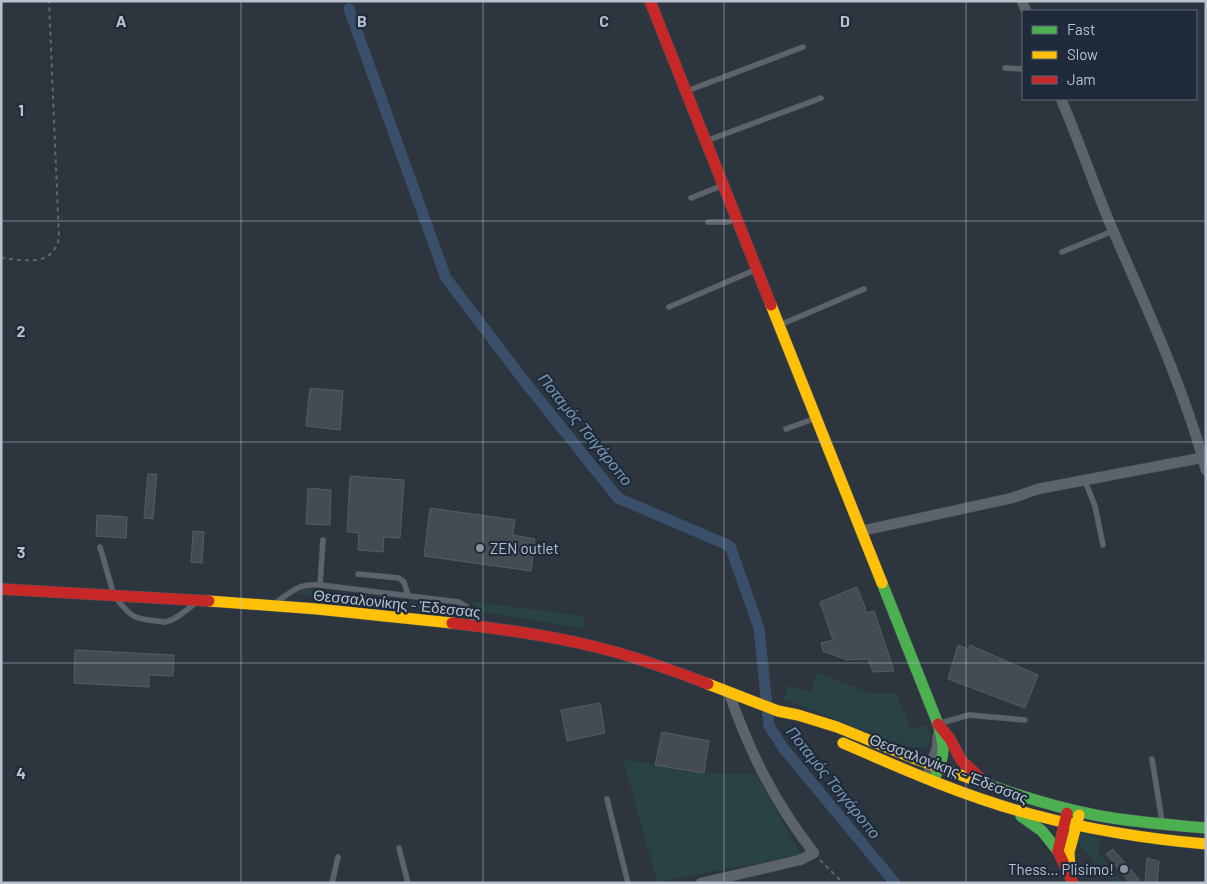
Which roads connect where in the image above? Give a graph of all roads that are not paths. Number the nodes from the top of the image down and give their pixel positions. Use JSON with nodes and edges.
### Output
{"nodes":[{"id":1,"x":650,"y":1,"type":"edge"},
{"id":2,"x":802,"y":47,"type":"dead end"},
{"id":3,"x":1005,"y":68,"type":"dead end"},
{"id":4,"x":1022,"y":69,"type":"edge"},
{"id":5,"x":686,"y":92,"type":"junction"},
{"id":6,"x":821,"y":98,"type":"dead end"},
{"id":7,"x":1061,"y":100,"type":"edge"},
{"id":8,"x":706,"y":141,"type":"junction"},
{"id":9,"x":724,"y":185,"type":"junction"},
{"id":10,"x":691,"y":198,"type":"dead end"},
{"id":11,"x":738,"y":219,"type":"junction"},
{"id":12,"x":708,"y":222,"type":"dead end"},
{"id":13,"x":1113,"y":231,"type":"junction"},
{"id":14,"x":1062,"y":252,"type":"dead end"},
{"id":15,"x":758,"y":269,"type":"junction"},
{"id":16,"x":864,"y":289,"type":"dead end"},
{"id":17,"x":669,"y":307,"type":"dead end"},
{"id":18,"x":780,"y":326,"type":"junction"},
{"id":19,"x":816,"y":418,"type":"junction"},
{"id":20,"x":786,"y":429,"type":"dead end"},
{"id":21,"x":1204,"y":458,"type":"edge"},
{"id":22,"x":1206,"y":470,"type":"edge"},
{"id":23,"x":1085,"y":480,"type":"junction"},
{"id":24,"x":861,"y":531,"type":"junction"},
{"id":25,"x":323,"y":540,"type":"dead end"},
{"id":26,"x":1103,"y":546,"type":"dead end"},
{"id":27,"x":100,"y":547,"type":"dead end"},
{"id":28,"x":358,"y":574,"type":"dead end"},
{"id":29,"x":320,"y":585,"type":"junction"},
{"id":30,"x":1,"y":589,"type":"edge"},
{"id":31,"x":114,"y":595,"type":"junction"},
{"id":32,"x":408,"y":595,"type":"junction"},
{"id":33,"x":200,"y":600,"type":"junction"},
{"id":34,"x":272,"y":605,"type":"junction"},
{"id":35,"x":476,"y":626,"type":"junction"},
{"id":36,"x":734,"y":694,"type":"junction"},
{"id":37,"x":778,"y":711,"type":"junction"},
{"id":38,"x":1025,"y":720,"type":"dead end"},
{"id":39,"x":938,"y":724,"type":"junction"},
{"id":40,"x":1152,"y":759,"type":"dead end"},
{"id":41,"x":935,"y":766,"type":"junction"},
{"id":42,"x":929,"y":779,"type":"junction"},
{"id":43,"x":985,"y":783,"type":"junction"},
{"id":44,"x":607,"y":799,"type":"dead end"},
{"id":45,"x":1008,"y":808,"type":"junction"},
{"id":46,"x":1068,"y":809,"type":"junction"},
{"id":47,"x":1080,"y":812,"type":"junction"},
{"id":48,"x":1070,"y":824,"type":"junction"},
{"id":49,"x":1163,"y":824,"type":"junction"},
{"id":50,"x":1206,"y":828,"type":"edge"},
{"id":51,"x":1206,"y":844,"type":"edge"},
{"id":52,"x":399,"y":848,"type":"dead end"},
{"id":53,"x":1058,"y":851,"type":"junction"},
{"id":54,"x":338,"y":857,"type":"dead end"},
{"id":55,"x":1071,"y":879,"type":"edge"},
{"id":56,"x":332,"y":883,"type":"edge"},
{"id":57,"x":408,"y":883,"type":"edge"},
{"id":58,"x":628,"y":883,"type":"edge"},
{"id":59,"x":701,"y":883,"type":"edge"}],
"edges":[{"from":1,"to":5,"type":"main road"},
{"from":2,"to":5,"type":"lane"},
{"from":3,"to":4,"type":"lane"},
{"from":5,"to":8,"type":"main road"},
{"from":6,"to":8,"type":"lane"},
{"from":7,"to":13,"type":"street"},
{"from":8,"to":9,"type":"main road"},
{"from":9,"to":10,"type":"lane"},
{"from":9,"to":11,"type":"main road"},
{"from":11,"to":12,"type":"lane"},
{"from":11,"to":15,"type":"main road"},
{"from":13,"to":14,"type":"lane"},
{"from":13,"to":21,"type":"street"},
{"from":15,"to":17,"type":"lane"},
{"from":15,"to":18,"type":"main road"},
{"from":16,"to":18,"type":"lane"},
{"from":18,"to":19,"type":"main road"},
{"from":19,"to":20,"type":"lane"},
{"from":19,"to":24,"type":"main road"},
{"from":21,"to":22,"type":"street"},
{"from":21,"to":23,"type":"street"},
{"from":23,"to":24,"type":"street"},
{"from":23,"to":26,"type":"lane"},
{"from":24,"to":39,"type":"main road"},
{"from":25,"to":29,"type":"lane"},
{"from":27,"to":31,"type":"lane"},
{"from":28,"to":32,"type":"lane"},
{"from":29,"to":32,"type":"lane"},
{"from":29,"to":34,"type":"lane"},
{"from":30,"to":31,"type":"main road","name":"Θεσσαλονίκης - Έδεσσας"},
{"from":31,"to":33,"type":"main road","name":"Θεσσαλονίκης - Έδεσσας"},
{"from":31,"to":33,"type":"lane"},
{"from":32,"to":35,"type":"lane"},
{"from":33,"to":34,"type":"main road","name":"Θεσσαλονίκης - Έδεσσας"},
{"from":34,"to":35,"type":"main road","name":"Θεσσαλονίκης - Έδεσσας"},
{"from":35,"to":36,"type":"main road","name":"Θεσσαλονίκης - Έδεσσας"},
{"from":36,"to":37,"type":"main road","name":"Θεσσαλονίκης - Έδεσσας"},
{"from":36,"to":59,"type":"street"},
{"from":37,"to":41,"type":"main road","name":"Θεσσαλονίκης - Έδεσσας"},
{"from":37,"to":42,"type":"main road","name":"Θεσσαλονίκης - Έδεσσας"},
{"from":38,"to":39,"type":"lane"},
{"from":39,"to":41,"type":"main road"},
{"from":39,"to":43,"type":"main road"},
{"from":40,"to":49,"type":"lane"},
{"from":41,"to":42,"type":"main road"},
{"from":41,"to":43,"type":"main road","name":"Θεσσαλονίκης - Έδεσσας"},
{"from":42,"to":45,"type":"main road","name":"Θεσσαλονίκης - Έδεσσας"},
{"from":43,"to":46,"type":"main road","name":"Θεσσαλονίκης - Έδεσσας"},
{"from":44,"to":58,"type":"lane"},
{"from":45,"to":48,"type":"main road","name":"Θεσσαλονίκης - Έδεσσας"},
{"from":45,"to":53,"type":"main road"},
{"from":46,"to":47,"type":"main road","name":"Θεσσαλονίκης - Έδεσσας"},
{"from":46,"to":48,"type":"main road"},
{"from":47,"to":48,"type":"main road"},
{"from":47,"to":49,"type":"main road","name":"Θεσσαλονίκης - Έδεσσας"},
{"from":48,"to":51,"type":"main road","name":"Θεσσαλονίκης - Έδεσσας"},
{"from":48,"to":53,"type":"main road"},
{"from":48,"to":55,"type":"main road"},
{"from":49,"to":50,"type":"main road","name":"Θεσσαλονίκης - Έδεσσας"},
{"from":52,"to":57,"type":"lane"},
{"from":53,"to":55,"type":"main road"},
{"from":54,"to":56,"type":"lane"}]}
